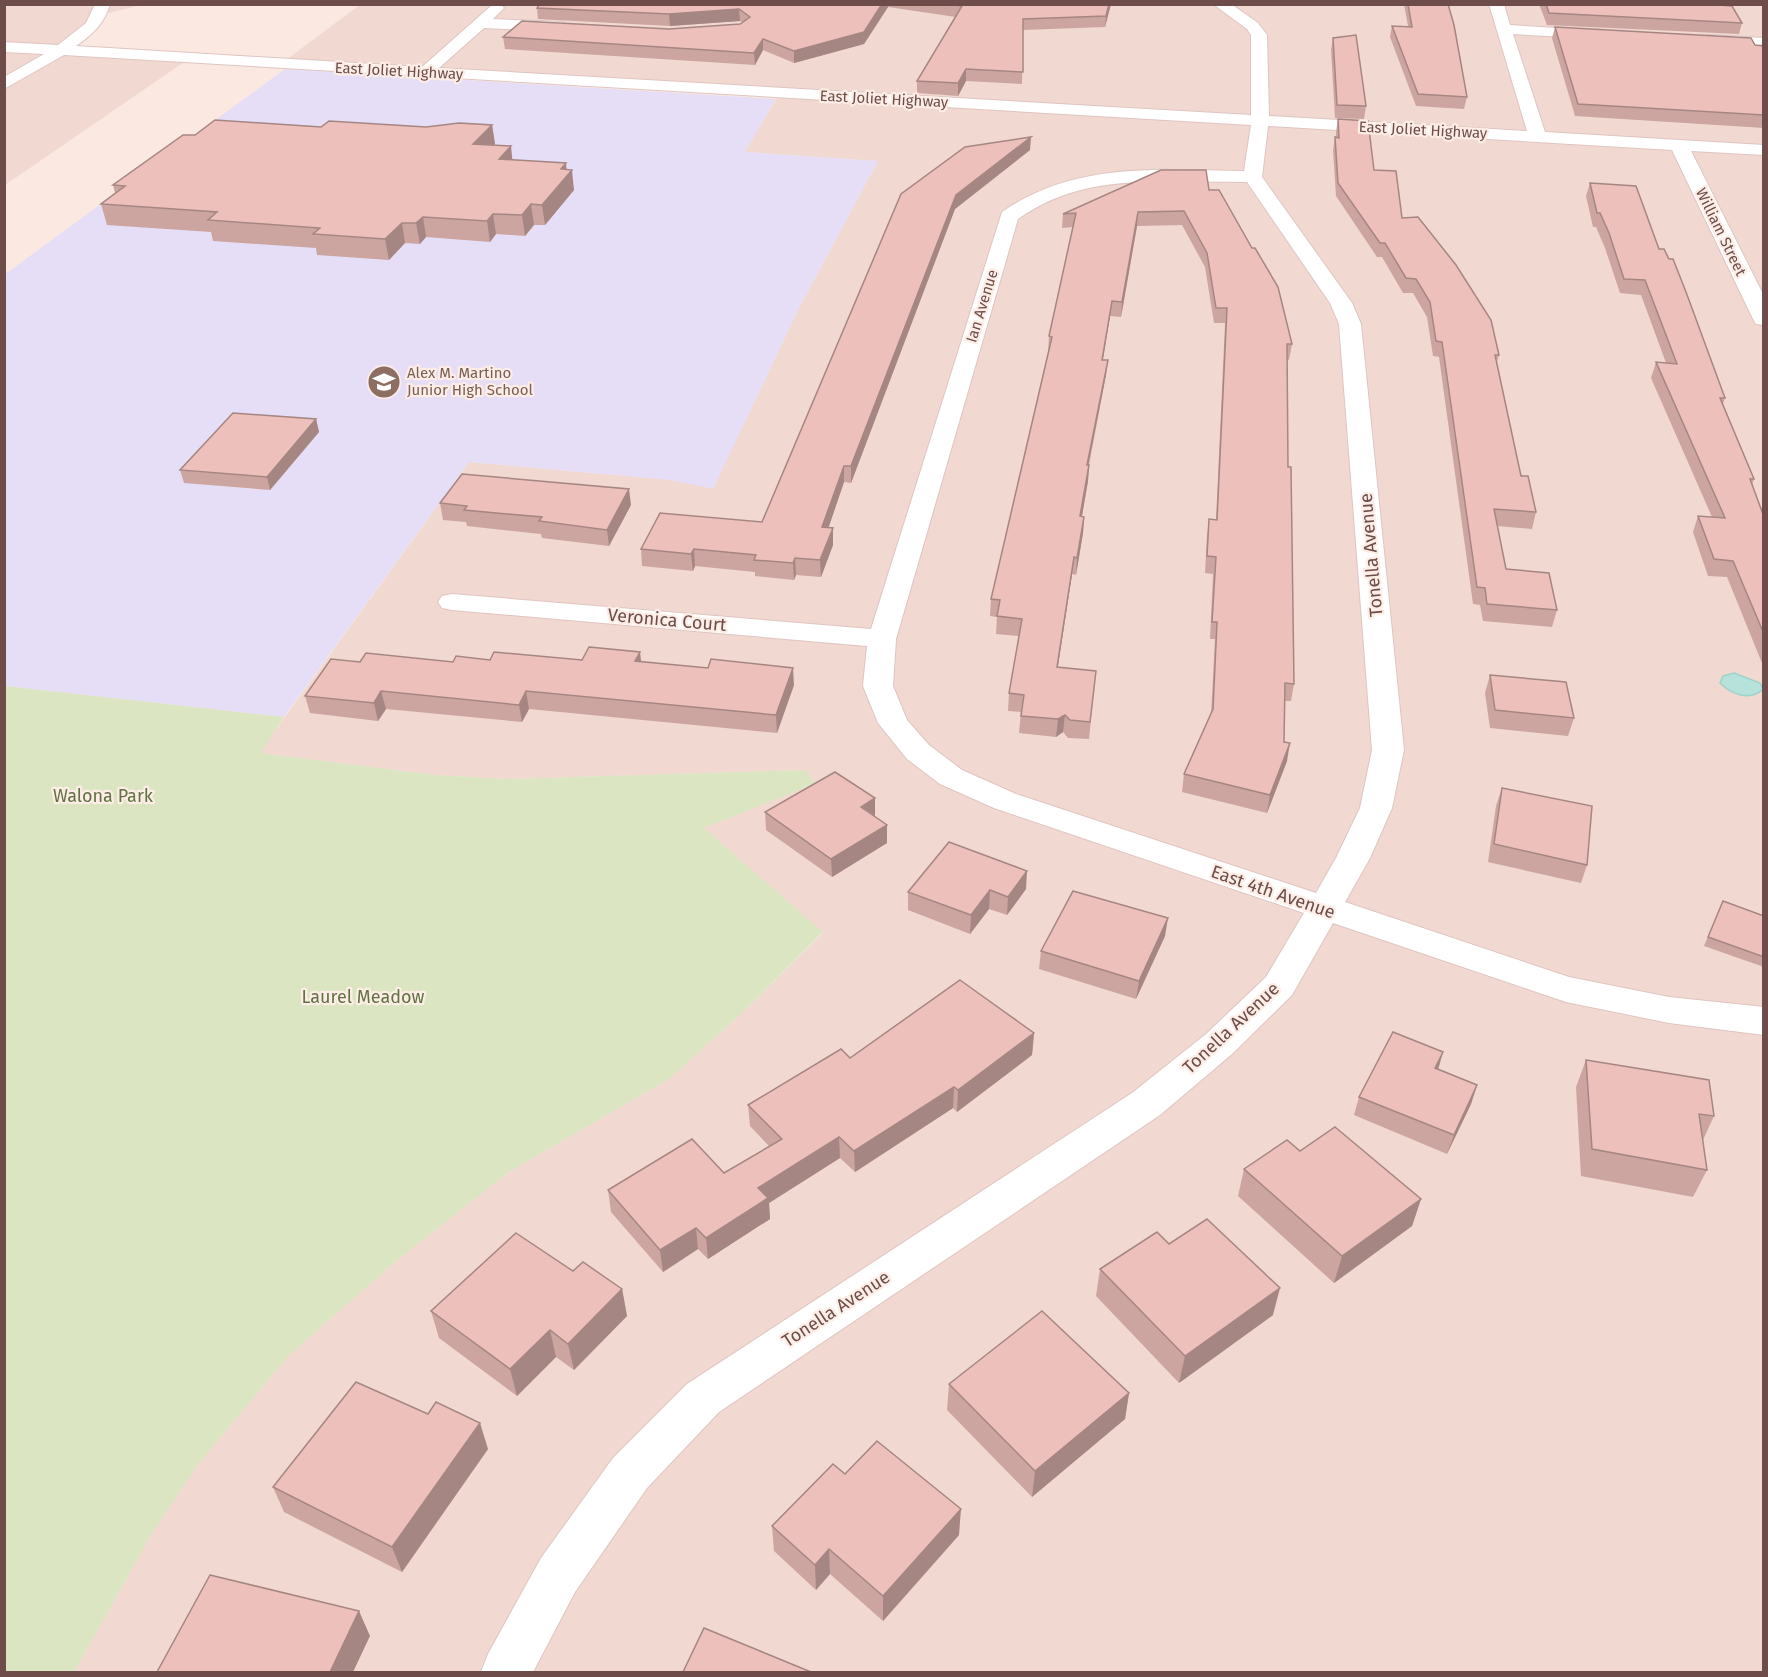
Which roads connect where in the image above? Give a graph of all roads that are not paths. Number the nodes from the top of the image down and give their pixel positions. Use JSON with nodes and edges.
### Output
{"nodes":[{"id":1,"x":104,"y":4,"type":"edge"},
{"id":2,"x":500,"y":4,"type":"edge"},
{"id":3,"x":1220,"y":4,"type":"edge"},
{"id":4,"x":1496,"y":4,"type":"edge"},
{"id":5,"x":480,"y":23,"type":"junction"},
{"id":6,"x":576,"y":28,"type":"edge"},
{"id":7,"x":1503,"y":29,"type":"junction"},
{"id":8,"x":1620,"y":35,"type":"edge"},
{"id":9,"x":1690,"y":39,"type":"edge"},
{"id":10,"x":1764,"y":43,"type":"edge"},
{"id":11,"x":4,"y":47,"type":"edge"},
{"id":12,"x":59,"y":51,"type":"junction"},
{"id":13,"x":425,"y":72,"type":"junction"},
{"id":14,"x":4,"y":84,"type":"edge"},
{"id":15,"x":1260,"y":121,"type":"junction"},
{"id":16,"x":1538,"y":137,"type":"junction"},
{"id":17,"x":1679,"y":145,"type":"junction"},
{"id":18,"x":1764,"y":150,"type":"edge"},
{"id":19,"x":1253,"y":177,"type":"junction"},
{"id":20,"x":1764,"y":319,"type":"edge"},
{"id":21,"x":452,"y":602,"type":"dead end"},
{"id":22,"x":882,"y":639,"type":"junction"},
{"id":23,"x":1324,"y":909,"type":"junction"},
{"id":24,"x":1764,"y":1021,"type":"edge"},
{"id":25,"x":506,"y":1672,"type":"edge"}],
"edges":[{"from":1,"to":12,"type":"street"},
{"from":2,"to":5,"type":"street"},
{"from":3,"to":15,"type":"street"},
{"from":4,"to":7,"type":"street"},
{"from":5,"to":6,"type":"street"},
{"from":5,"to":13,"type":"street"},
{"from":7,"to":8,"type":"street"},
{"from":7,"to":16,"type":"street"},
{"from":9,"to":10,"type":"street"},
{"from":11,"to":12,"type":"street","name":"East Joliet Highway"},
{"from":12,"to":13,"type":"street","name":"East Joliet Highway"},
{"from":12,"to":14,"type":"street"},
{"from":13,"to":15,"type":"street","name":"East Joliet Highway"},
{"from":15,"to":16,"type":"street","name":"East Joliet Highway"},
{"from":15,"to":19,"type":"street"},
{"from":16,"to":17,"type":"street","name":"East Joliet Highway"},
{"from":17,"to":18,"type":"street","name":"East Joliet Highway"},
{"from":17,"to":20,"type":"street","name":"William Street"},
{"from":19,"to":22,"type":"street","name":"Ian Avenue"},
{"from":19,"to":23,"type":"street","name":"Tonella Avenue"},
{"from":21,"to":22,"type":"street","name":"Veronica Court"},
{"from":22,"to":23,"type":"street","name":"East 4th Avenue"},
{"from":23,"to":24,"type":"street","name":"East 4th Avenue"},
{"from":23,"to":25,"type":"street","name":"Tonella Avenue"}]}
